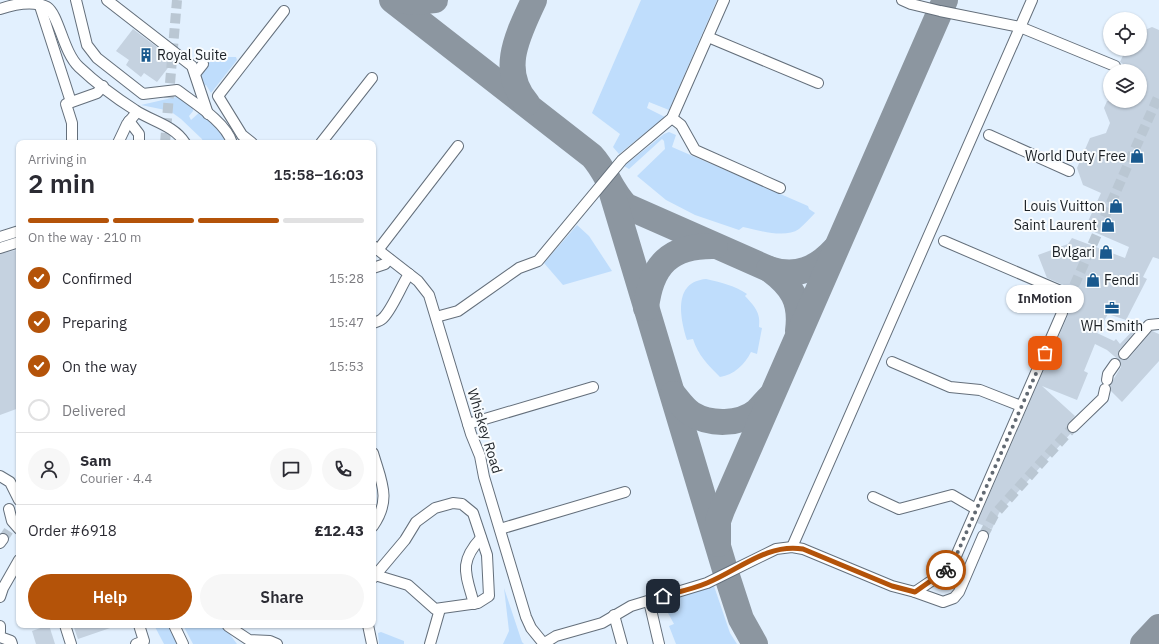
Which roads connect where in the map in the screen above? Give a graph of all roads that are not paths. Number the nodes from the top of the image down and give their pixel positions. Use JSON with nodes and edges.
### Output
{"nodes":[{"id":1,"x":76,"y":0,"type":"edge"},
{"id":2,"x":106,"y":0,"type":"edge"},
{"id":3,"x":724,"y":0,"type":"edge"},
{"id":4,"x":902,"y":0,"type":"edge"},
{"id":5,"x":1032,"y":0,"type":"edge"},
{"id":6,"x":39,"y":3,"type":"junction"},
{"id":7,"x":118,"y":4,"type":"edge"},
{"id":8,"x":0,"y":9,"type":"edge"},
{"id":9,"x":284,"y":11,"type":"dead end"},
{"id":10,"x":1020,"y":27,"type":"junction"},
{"id":11,"x":708,"y":37,"type":"junction"},
{"id":12,"x":203,"y":64,"type":"dead end"},
{"id":13,"x":1110,"y":64,"type":"edge"},
{"id":14,"x":195,"y":74,"type":"junction"},
{"id":15,"x":372,"y":78,"type":"dead end"},
{"id":16,"x":818,"y":83,"type":"dead end"},
{"id":17,"x":103,"y":86,"type":"junction"},
{"id":18,"x":71,"y":102,"type":"junction"},
{"id":19,"x":137,"y":112,"type":"junction"},
{"id":20,"x":208,"y":114,"type":"junction"},
{"id":21,"x":672,"y":118,"type":"junction"},
{"id":22,"x":129,"y":121,"type":"junction"},
{"id":23,"x":989,"y":135,"type":"dead end"},
{"id":24,"x":72,"y":140,"type":"edge"},
{"id":25,"x":120,"y":140,"type":"edge"},
{"id":26,"x":139,"y":140,"type":"edge"},
{"id":27,"x":182,"y":140,"type":"edge"},
{"id":28,"x":230,"y":140,"type":"edge"},
{"id":29,"x":248,"y":140,"type":"edge"},
{"id":30,"x":323,"y":140,"type":"edge"},
{"id":31,"x":458,"y":146,"type":"dead end"},
{"id":32,"x":1069,"y":171,"type":"dead end"},
{"id":33,"x":780,"y":188,"type":"dead end"},
{"id":34,"x":16,"y":232,"type":"edge"},
{"id":35,"x":0,"y":237,"type":"edge"},
{"id":36,"x":944,"y":241,"type":"dead end"},
{"id":37,"x":16,"y":243,"type":"edge"},
{"id":38,"x":376,"y":247,"type":"edge"},
{"id":39,"x":0,"y":248,"type":"edge"},
{"id":40,"x":376,"y":249,"type":"edge"},
{"id":41,"x":389,"y":259,"type":"junction"},
{"id":42,"x":376,"y":267,"type":"edge"},
{"id":43,"x":409,"y":274,"type":"junction"},
{"id":44,"x":1070,"y":295,"type":"dead end"},
{"id":45,"x":1062,"y":313,"type":"tunnel mouth"},
{"id":46,"x":436,"y":317,"type":"junction"},
{"id":47,"x":376,"y":322,"type":"edge"},
{"id":48,"x":1159,"y":324,"type":"edge"},
{"id":49,"x":1124,"y":354,"type":"dead end"},
{"id":50,"x":892,"y":362,"type":"dead end"},
{"id":51,"x":1116,"y":364,"type":"dead end"},
{"id":52,"x":593,"y":387,"type":"dead end"},
{"id":53,"x":1021,"y":406,"type":"junction"},
{"id":54,"x":468,"y":424,"type":"junction"},
{"id":55,"x":1073,"y":427,"type":"tunnel mouth"},
{"id":56,"x":376,"y":465,"type":"edge"},
{"id":57,"x":0,"y":476,"type":"edge"},
{"id":58,"x":625,"y":492,"type":"dead end"},
{"id":59,"x":16,"y":494,"type":"edge"},
{"id":60,"x":873,"y":497,"type":"dead end"},
{"id":61,"x":9,"y":508,"type":"dead end"},
{"id":62,"x":976,"y":509,"type":"junction"},
{"id":63,"x":376,"y":522,"type":"edge"},
{"id":64,"x":16,"y":526,"type":"edge"},
{"id":65,"x":500,"y":529,"type":"junction"},
{"id":66,"x":983,"y":536,"type":"tunnel mouth"},
{"id":67,"x":481,"y":538,"type":"junction"},
{"id":68,"x":792,"y":547,"type":"junction"},
{"id":69,"x":16,"y":566,"type":"edge"},
{"id":70,"x":376,"y":575,"type":"edge"},
{"id":71,"x":376,"y":577,"type":"edge"},
{"id":72,"x":1,"y":592,"type":"edge"},
{"id":73,"x":915,"y":592,"type":"junction"},
{"id":74,"x":649,"y":601,"type":"junction"},
{"id":75,"x":474,"y":604,"type":"junction"},
{"id":76,"x":440,"y":609,"type":"junction"},
{"id":77,"x":614,"y":616,"type":"junction"},
{"id":78,"x":0,"y":626,"type":"edge"},
{"id":79,"x":66,"y":628,"type":"edge"},
{"id":80,"x":140,"y":628,"type":"edge"},
{"id":81,"x":175,"y":628,"type":"edge"},
{"id":82,"x":230,"y":628,"type":"edge"},
{"id":83,"x":232,"y":628,"type":"edge"},
{"id":84,"x":369,"y":628,"type":"edge"},
{"id":85,"x":0,"y":632,"type":"edge"},
{"id":86,"x":0,"y":637,"type":"edge"},
{"id":87,"x":14,"y":643,"type":"edge"},
{"id":88,"x":71,"y":644,"type":"edge"},
{"id":89,"x":136,"y":644,"type":"edge"},
{"id":90,"x":183,"y":644,"type":"edge"},
{"id":91,"x":242,"y":644,"type":"edge"},
{"id":92,"x":277,"y":644,"type":"edge"},
{"id":93,"x":372,"y":644,"type":"edge"},
{"id":94,"x":430,"y":644,"type":"edge"},
{"id":95,"x":543,"y":644,"type":"edge"},
{"id":96,"x":622,"y":644,"type":"edge"},
{"id":97,"x":659,"y":644,"type":"edge"}],
"edges":[{"from":1,"to":20,"type":"street"},
{"from":2,"to":7,"type":"street"},
{"from":3,"to":11,"type":"street"},
{"from":4,"to":10,"type":"street"},
{"from":5,"to":10,"type":"street"},
{"from":6,"to":8,"type":"street"},
{"from":6,"to":17,"type":"street"},
{"from":6,"to":18,"type":"street"},
{"from":7,"to":14,"type":"street"},
{"from":9,"to":29,"type":"street"},
{"from":10,"to":13,"type":"street"},
{"from":10,"to":68,"type":"street"},
{"from":11,"to":16,"type":"street"},
{"from":11,"to":21,"type":"street"},
{"from":12,"to":14,"type":"street"},
{"from":14,"to":20,"type":"street"},
{"from":15,"to":30,"type":"street"},
{"from":17,"to":18,"type":"street"},
{"from":17,"to":19,"type":"street"},
{"from":18,"to":24,"type":"street"},
{"from":19,"to":22,"type":"street"},
{"from":19,"to":27,"type":"street"},
{"from":20,"to":28,"type":"street"},
{"from":21,"to":33,"type":"street"},
{"from":21,"to":46,"type":"street"},
{"from":22,"to":25,"type":"street"},
{"from":22,"to":26,"type":"street"},
{"from":23,"to":32,"type":"street"},
{"from":31,"to":38,"type":"street"},
{"from":34,"to":35,"type":"street"},
{"from":36,"to":44,"type":"street"},
{"from":37,"to":39,"type":"street"},
{"from":40,"to":41,"type":"street","name":"Whiskey Road"},
{"from":41,"to":42,"type":"street"},
{"from":41,"to":43,"type":"street","name":"Whiskey Road"},
{"from":43,"to":46,"type":"street","name":"Whiskey Road"},
{"from":43,"to":47,"type":"street"},
{"from":45,"to":53,"type":"street"},
{"from":46,"to":54,"type":"street","name":"Whiskey Road"},
{"from":48,"to":49,"type":"street"},
{"from":50,"to":53,"type":"street"},
{"from":51,"to":55,"type":"street"},
{"from":52,"to":54,"type":"street"},
{"from":53,"to":62,"type":"street"},
{"from":54,"to":65,"type":"street","name":"Whiskey Road"},
{"from":56,"to":63,"type":"street"},
{"from":57,"to":59,"type":"street"},
{"from":58,"to":65,"type":"street"},
{"from":60,"to":62,"type":"street"},
{"from":61,"to":64,"type":"street"},
{"from":62,"to":73,"type":"street"},
{"from":65,"to":95,"type":"street","name":"Whiskey Road"},
{"from":66,"to":73,"type":"street"},
{"from":67,"to":70,"type":"street"},
{"from":67,"to":75,"type":"street"},
{"from":67,"to":75,"type":"street"},
{"from":68,"to":73,"type":"street"},
{"from":68,"to":74,"type":"street"},
{"from":69,"to":72,"type":"street"},
{"from":71,"to":76,"type":"street"},
{"from":74,"to":77,"type":"street"},
{"from":74,"to":97,"type":"street"},
{"from":75,"to":76,"type":"street"},
{"from":76,"to":94,"type":"street"},
{"from":77,"to":95,"type":"street"},
{"from":77,"to":96,"type":"street"},
{"from":78,"to":85,"type":"street"},
{"from":79,"to":88,"type":"street"},
{"from":80,"to":89,"type":"street"},
{"from":81,"to":90,"type":"street"},
{"from":82,"to":91,"type":"street"},
{"from":83,"to":92,"type":"street"},
{"from":84,"to":93,"type":"street"},
{"from":86,"to":87,"type":"street"}]}
